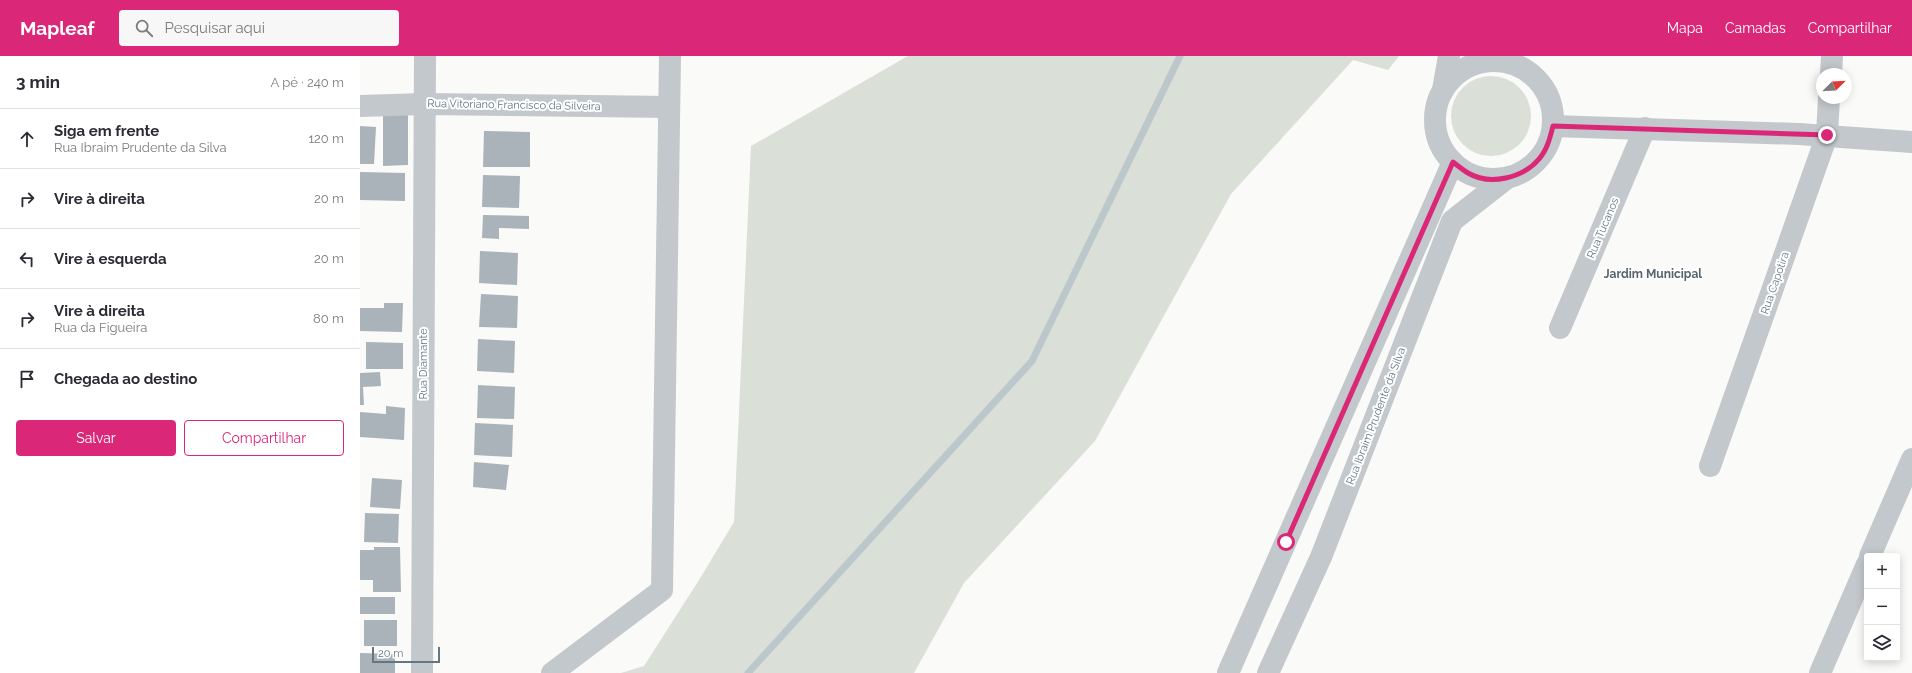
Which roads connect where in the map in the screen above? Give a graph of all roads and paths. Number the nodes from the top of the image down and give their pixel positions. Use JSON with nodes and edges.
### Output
{"nodes":[{"id":1,"x":425,"y":56,"type":"edge"},
{"id":2,"x":670,"y":56,"type":"edge"},
{"id":3,"x":1448,"y":56,"type":"edge"},
{"id":4,"x":1832,"y":56,"type":"edge"},
{"id":5,"x":1510,"y":60,"type":"edge"},
{"id":6,"x":1831,"y":68,"type":"edge"},
{"id":7,"x":1443,"y":90,"type":"junction"},
{"id":8,"x":424,"y":104,"type":"junction"},
{"id":9,"x":1829,"y":104,"type":"edge"},
{"id":10,"x":360,"y":106,"type":"edge"},
{"id":11,"x":669,"y":107,"type":"junction"},
{"id":12,"x":1553,"y":126,"type":"junction"},
{"id":13,"x":1645,"y":128,"type":"junction"},
{"id":14,"x":1827,"y":135,"type":"junction"},
{"id":15,"x":1912,"y":142,"type":"edge"},
{"id":16,"x":1453,"y":162,"type":"junction"},
{"id":17,"x":1507,"y":178,"type":"junction"},
{"id":18,"x":1560,"y":328,"type":"dead end"},
{"id":19,"x":1912,"y":459,"type":"edge"},
{"id":20,"x":1710,"y":466,"type":"dead end"},
{"id":21,"x":1871,"y":553,"type":"edge"},
{"id":22,"x":1864,"y":571,"type":"edge"},
{"id":23,"x":422,"y":673,"type":"edge"},
{"id":24,"x":552,"y":673,"type":"edge"},
{"id":25,"x":1228,"y":673,"type":"edge"},
{"id":26,"x":1268,"y":673,"type":"edge"},
{"id":27,"x":1820,"y":673,"type":"edge"}],
"edges":[{"from":1,"to":8,"type":"street","name":"Rua Diamante"},
{"from":2,"to":11,"type":"street"},
{"from":3,"to":7,"type":"street"},
{"from":4,"to":6,"type":"street"},
{"from":5,"to":7,"type":"street"},
{"from":5,"to":12,"type":"street"},
{"from":7,"to":16,"type":"street"},
{"from":8,"to":10,"type":"street","name":"Rua Vitoriano Francisco da Silveira"},
{"from":8,"to":11,"type":"street","name":"Rua Vitoriano Francisco da Silveira"},
{"from":8,"to":23,"type":"street","name":"Rua Diamante"},
{"from":9,"to":14,"type":"street","name":"Rua Capotira"},
{"from":11,"to":24,"type":"street"},
{"from":12,"to":13,"type":"street"},
{"from":12,"to":17,"type":"street"},
{"from":13,"to":14,"type":"street"},
{"from":13,"to":18,"type":"street","name":"Rua Tucanos"},
{"from":14,"to":15,"type":"street"},
{"from":14,"to":20,"type":"street","name":"Rua Capotira"},
{"from":16,"to":17,"type":"street"},
{"from":16,"to":25,"type":"street"},
{"from":17,"to":26,"type":"street","name":"Rua Ibraim Prudente da Silva"},
{"from":19,"to":21,"type":"street"},
{"from":22,"to":27,"type":"street"}]}
